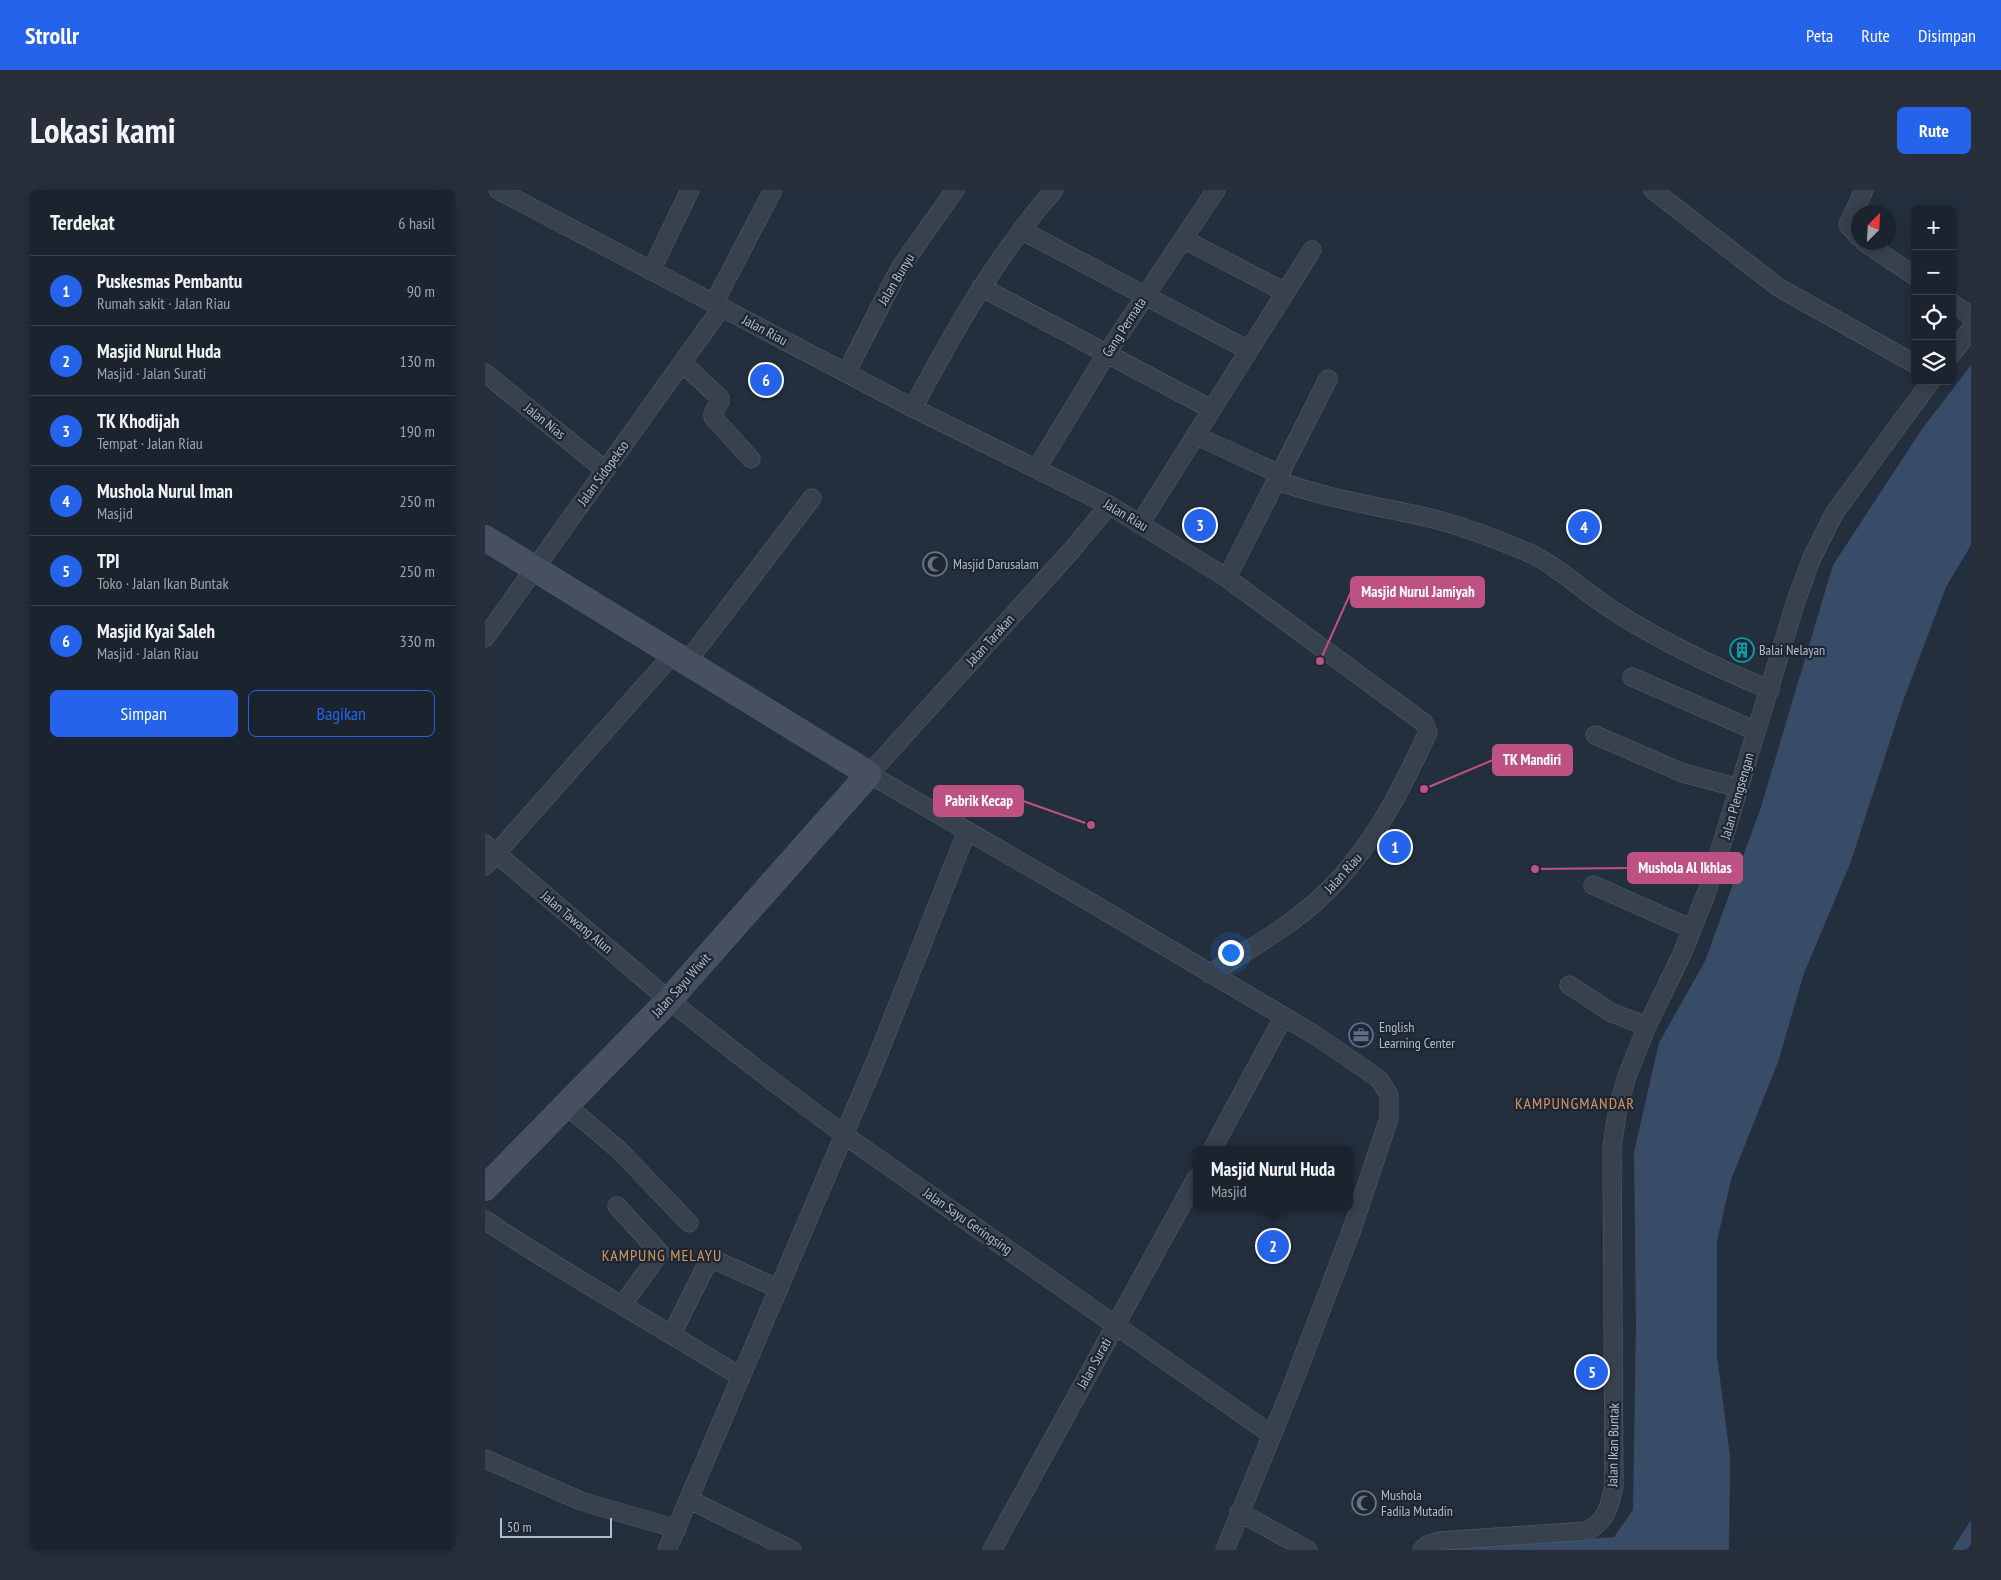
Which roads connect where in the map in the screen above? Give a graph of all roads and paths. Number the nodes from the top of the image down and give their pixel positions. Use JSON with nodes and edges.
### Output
{"nodes":[{"id":1,"x":498,"y":190,"type":"edge"},
{"id":2,"x":690,"y":190,"type":"edge"},
{"id":3,"x":773,"y":190,"type":"edge"},
{"id":4,"x":955,"y":190,"type":"edge"},
{"id":5,"x":1054,"y":190,"type":"edge"},
{"id":6,"x":1216,"y":190,"type":"edge"},
{"id":7,"x":1653,"y":190,"type":"edge"},
{"id":8,"x":1864,"y":190,"type":"edge"},
{"id":9,"x":1857,"y":205,"type":"edge"},
{"id":10,"x":1021,"y":230,"type":"junction"},
{"id":11,"x":1183,"y":239,"type":"junction"},
{"id":12,"x":1312,"y":250,"type":"dead end"},
{"id":13,"x":1876,"y":250,"type":"edge"},
{"id":14,"x":651,"y":271,"type":"junction"},
{"id":15,"x":1911,"y":273,"type":"edge"},
{"id":16,"x":981,"y":287,"type":"junction"},
{"id":17,"x":1285,"y":292,"type":"junction"},
{"id":18,"x":1145,"y":295,"type":"junction"},
{"id":19,"x":718,"y":305,"type":"junction"},
{"id":20,"x":1956,"y":306,"type":"edge"},
{"id":21,"x":1971,"y":316,"type":"edge"},
{"id":22,"x":1971,"y":329,"type":"edge"},
{"id":23,"x":1956,"y":349,"type":"edge"},
{"id":24,"x":1248,"y":350,"type":"junction"},
{"id":25,"x":1107,"y":353,"type":"junction"},
{"id":26,"x":1911,"y":362,"type":"edge"},
{"id":27,"x":682,"y":364,"type":"junction"},
{"id":28,"x":485,"y":373,"type":"edge"},
{"id":29,"x":846,"y":373,"type":"junction"},
{"id":30,"x":1328,"y":379,"type":"dead end"},
{"id":31,"x":1928,"y":385,"type":"edge"},
{"id":32,"x":913,"y":408,"type":"junction"},
{"id":33,"x":1211,"y":409,"type":"junction"},
{"id":34,"x":1195,"y":435,"type":"junction"},
{"id":35,"x":751,"y":459,"type":"dead end"},
{"id":36,"x":1037,"y":468,"type":"junction"},
{"id":37,"x":605,"y":470,"type":"junction"},
{"id":38,"x":1278,"y":477,"type":"junction"},
{"id":39,"x":812,"y":498,"type":"dead end"},
{"id":40,"x":1109,"y":505,"type":"junction"},
{"id":41,"x":1140,"y":524,"type":"junction"},
{"id":42,"x":485,"y":538,"type":"edge"},
{"id":43,"x":534,"y":569,"type":"junction"},
{"id":44,"x":1227,"y":578,"type":"junction"},
{"id":45,"x":485,"y":638,"type":"edge"},
{"id":46,"x":680,"y":658,"type":"junction"},
{"id":47,"x":1632,"y":677,"type":"dead end"},
{"id":48,"x":1770,"y":690,"type":"junction"},
{"id":49,"x":1756,"y":731,"type":"junction"},
{"id":50,"x":1595,"y":735,"type":"dead end"},
{"id":51,"x":869,"y":774,"type":"junction"},
{"id":52,"x":1739,"y":788,"type":"junction"},
{"id":53,"x":967,"y":831,"type":"junction"},
{"id":54,"x":489,"y":855,"type":"edge"},
{"id":55,"x":1593,"y":885,"type":"dead end"},
{"id":56,"x":1692,"y":930,"type":"junction"},
{"id":57,"x":1210,"y":974,"type":"junction"},
{"id":58,"x":1569,"y":985,"type":"dead end"},
{"id":59,"x":669,"y":1000,"type":"junction"},
{"id":60,"x":1284,"y":1016,"type":"junction"},
{"id":61,"x":1645,"y":1031,"type":"junction"},
{"id":62,"x":566,"y":1105,"type":"junction"},
{"id":63,"x":843,"y":1134,"type":"junction"},
{"id":64,"x":1214,"y":1146,"type":"edge"},
{"id":65,"x":1193,"y":1184,"type":"edge"},
{"id":66,"x":485,"y":1188,"type":"edge"},
{"id":67,"x":617,"y":1206,"type":"dead end"},
{"id":68,"x":485,"y":1220,"type":"edge"},
{"id":69,"x":689,"y":1222,"type":"dead end"},
{"id":70,"x":779,"y":1290,"type":"junction"},
{"id":71,"x":623,"y":1304,"type":"junction"},
{"id":72,"x":1115,"y":1324,"type":"junction"},
{"id":73,"x":672,"y":1334,"type":"junction"},
{"id":74,"x":741,"y":1377,"type":"junction"},
{"id":75,"x":1272,"y":1435,"type":"junction"},
{"id":76,"x":485,"y":1459,"type":"edge"},
{"id":77,"x":690,"y":1500,"type":"junction"},
{"id":78,"x":1239,"y":1512,"type":"junction"},
{"id":79,"x":677,"y":1529,"type":"junction"},
{"id":80,"x":667,"y":1550,"type":"edge"},
{"id":81,"x":792,"y":1550,"type":"edge"},
{"id":82,"x":992,"y":1550,"type":"edge"},
{"id":83,"x":1225,"y":1550,"type":"edge"},
{"id":84,"x":1307,"y":1550,"type":"edge"},
{"id":85,"x":1421,"y":1550,"type":"edge"}],
"edges":[{"from":1,"to":14,"type":"street","name":"Jalan Riau"},
{"from":2,"to":14,"type":"street"},
{"from":3,"to":19,"type":"street","name":"Jalan Sidopekso"},
{"from":4,"to":29,"type":"street","name":"Jalan Bunyu"},
{"from":5,"to":10,"type":"street"},
{"from":6,"to":11,"type":"street","name":"Gang Permata"},
{"from":7,"to":26,"type":"street"},
{"from":8,"to":9,"type":"street"},
{"from":10,"to":16,"type":"street"},
{"from":10,"to":18,"type":"street"},
{"from":11,"to":17,"type":"street"},
{"from":11,"to":18,"type":"street","name":"Gang Permata"},
{"from":12,"to":17,"type":"street"},
{"from":13,"to":15,"type":"street"},
{"from":14,"to":19,"type":"street","name":"Jalan Riau"},
{"from":16,"to":25,"type":"street"},
{"from":16,"to":32,"type":"street"},
{"from":17,"to":24,"type":"street"},
{"from":18,"to":24,"type":"street"},
{"from":18,"to":25,"type":"street","name":"Gang Permata"},
{"from":19,"to":27,"type":"street","name":"Jalan Sidopekso"},
{"from":19,"to":29,"type":"street","name":"Jalan Riau"},
{"from":20,"to":21,"type":"street"},
{"from":22,"to":23,"type":"street"},
{"from":24,"to":33,"type":"street"},
{"from":25,"to":33,"type":"street"},
{"from":25,"to":36,"type":"street","name":"Gang Permata"},
{"from":27,"to":35,"type":"street"},
{"from":27,"to":37,"type":"street","name":"Jalan Sidopekso"},
{"from":28,"to":37,"type":"street","name":"Jalan Nias"},
{"from":29,"to":32,"type":"street","name":"Jalan Riau"},
{"from":30,"to":38,"type":"street"},
{"from":31,"to":48,"type":"street","name":"Jalan Plengsengan"},
{"from":32,"to":36,"type":"street","name":"Jalan Riau"},
{"from":33,"to":34,"type":"street"},
{"from":34,"to":38,"type":"street"},
{"from":34,"to":41,"type":"street"},
{"from":36,"to":40,"type":"street","name":"Jalan Riau"},
{"from":37,"to":43,"type":"street","name":"Jalan Sidopekso"},
{"from":38,"to":44,"type":"street"},
{"from":38,"to":48,"type":"street"},
{"from":39,"to":46,"type":"street"},
{"from":40,"to":41,"type":"street","name":"Jalan Riau"},
{"from":40,"to":51,"type":"street","name":"Jalan Tarakan"},
{"from":41,"to":44,"type":"street","name":"Jalan Riau"},
{"from":42,"to":43,"type":"main road"},
{"from":43,"to":45,"type":"street","name":"Jalan Sidopekso"},
{"from":43,"to":46,"type":"main road"},
{"from":44,"to":57,"type":"street","name":"Jalan Riau"},
{"from":46,"to":51,"type":"main road"},
{"from":46,"to":54,"type":"street"},
{"from":47,"to":49,"type":"street"},
{"from":48,"to":49,"type":"street","name":"Jalan Plengsengan"},
{"from":49,"to":52,"type":"street","name":"Jalan Plengsengan"},
{"from":50,"to":52,"type":"street"},
{"from":51,"to":53,"type":"street"},
{"from":51,"to":59,"type":"main road","name":"Jalan Sayu Wiwit"},
{"from":52,"to":56,"type":"street","name":"Jalan Plengsengan"},
{"from":53,"to":57,"type":"street"},
{"from":53,"to":63,"type":"street"},
{"from":54,"to":59,"type":"street","name":"Jalan Tawang Alun"},
{"from":55,"to":56,"type":"street"},
{"from":56,"to":61,"type":"street","name":"Jalan Plengsengan"},
{"from":57,"to":60,"type":"street"},
{"from":58,"to":61,"type":"street"},
{"from":59,"to":62,"type":"main road","name":"Jalan Sayu Wiwit"},
{"from":59,"to":63,"type":"street","name":"Jalan Sayu Geringsing"},
{"from":60,"to":64,"type":"street"},
{"from":60,"to":75,"type":"street"},
{"from":61,"to":85,"type":"street","name":"Jalan Ikan Buntak"},
{"from":62,"to":66,"type":"main road","name":"Jalan Sayu Wiwit"},
{"from":62,"to":69,"type":"street"},
{"from":63,"to":70,"type":"street"},
{"from":63,"to":72,"type":"street","name":"Jalan Sayu Geringsing"},
{"from":65,"to":72,"type":"street","name":"Jalan Surati"},
{"from":67,"to":71,"type":"street"},
{"from":68,"to":71,"type":"street"},
{"from":70,"to":73,"type":"street"},
{"from":70,"to":74,"type":"street"},
{"from":71,"to":73,"type":"street"},
{"from":72,"to":75,"type":"street","name":"Jalan Sayu Geringsing"},
{"from":72,"to":82,"type":"street","name":"Jalan Surati"},
{"from":73,"to":74,"type":"street"},
{"from":74,"to":77,"type":"street"},
{"from":75,"to":78,"type":"street"},
{"from":76,"to":79,"type":"street"},
{"from":77,"to":79,"type":"street"},
{"from":77,"to":81,"type":"street"},
{"from":78,"to":83,"type":"street"},
{"from":78,"to":84,"type":"street"},
{"from":79,"to":80,"type":"street"}]}
